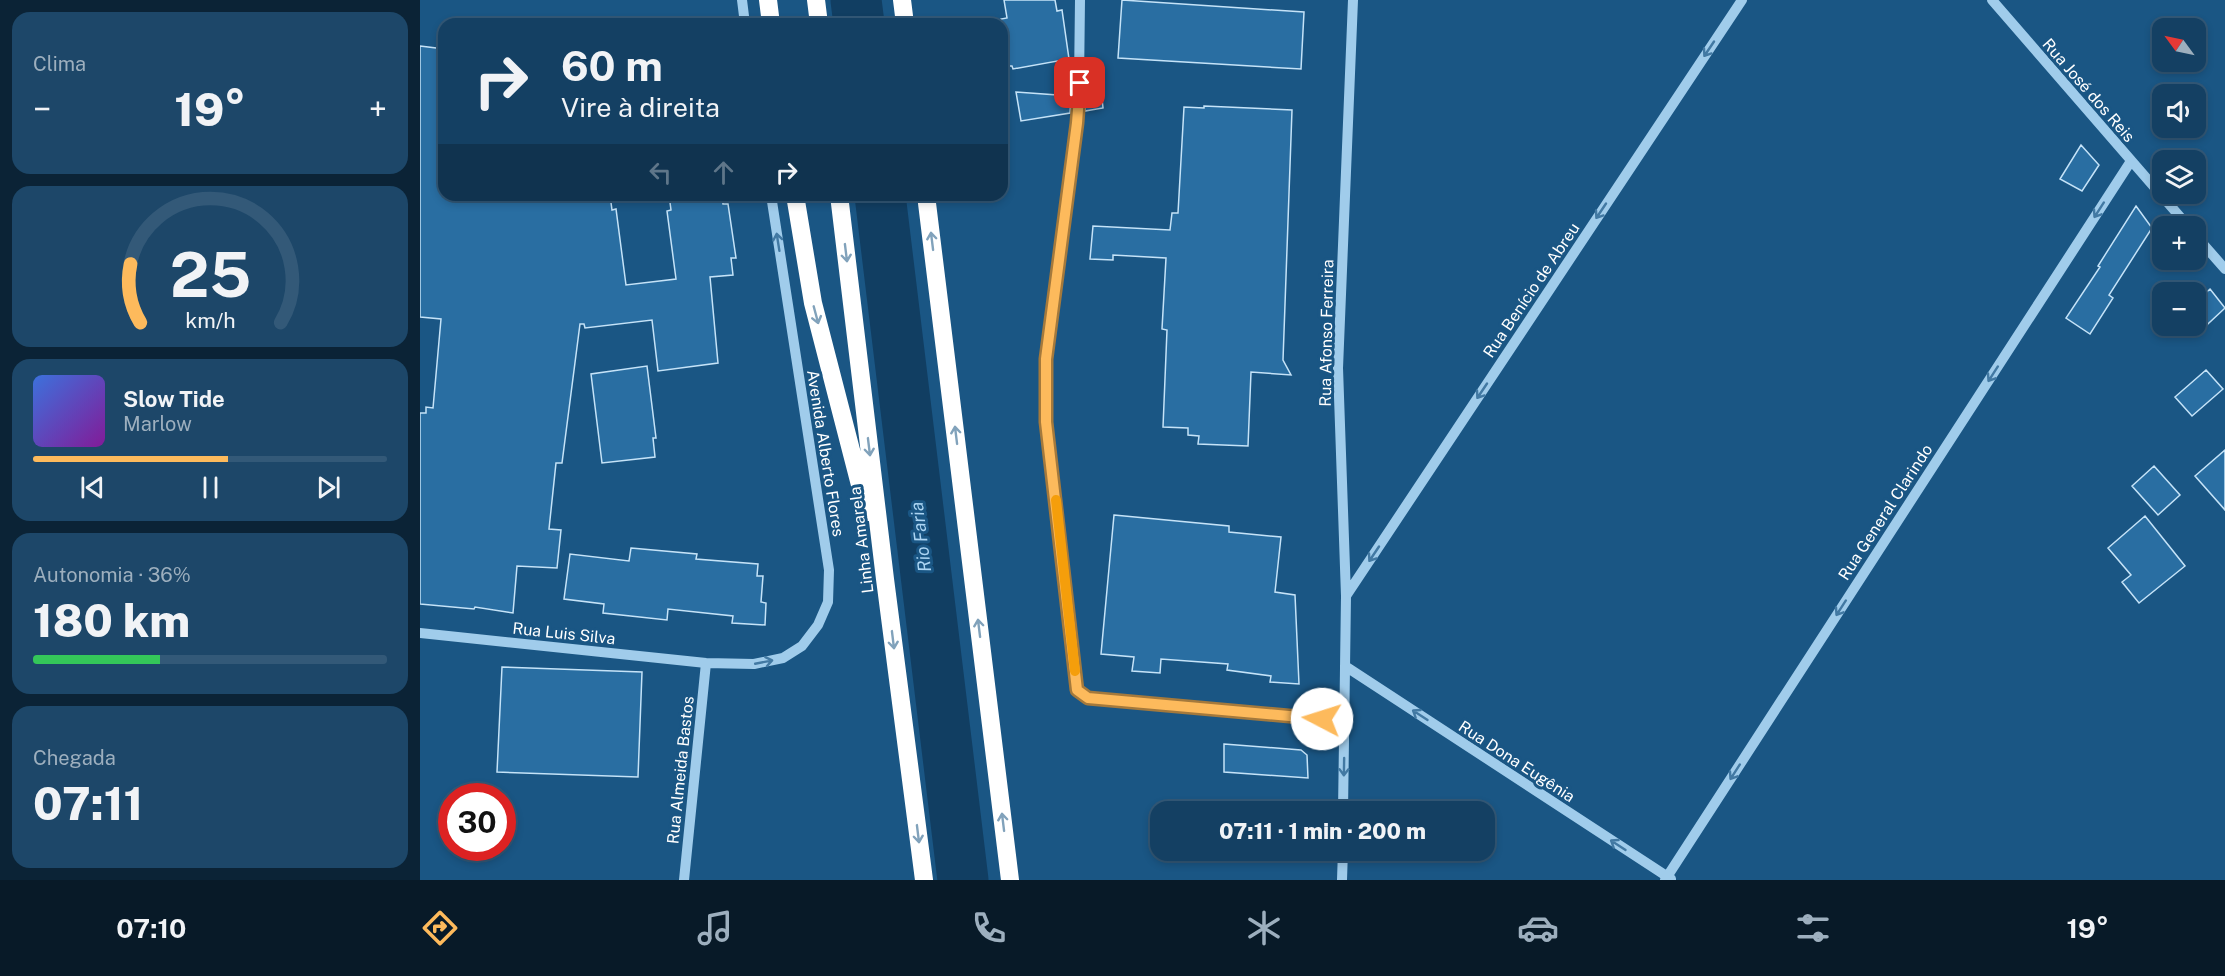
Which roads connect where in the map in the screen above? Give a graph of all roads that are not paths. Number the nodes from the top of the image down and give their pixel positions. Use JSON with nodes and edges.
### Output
{"nodes":[{"id":1,"x":742,"y":0,"type":"edge"},
{"id":2,"x":768,"y":0,"type":"edge"},
{"id":3,"x":816,"y":0,"type":"edge"},
{"id":4,"x":902,"y":0,"type":"edge"},
{"id":5,"x":1080,"y":0,"type":"edge"},
{"id":6,"x":1353,"y":0,"type":"edge"},
{"id":7,"x":1742,"y":0,"type":"edge"},
{"id":8,"x":1992,"y":0,"type":"edge"},
{"id":9,"x":744,"y":18,"type":"edge"},
{"id":10,"x":770,"y":18,"type":"edge"},
{"id":11,"x":818,"y":18,"type":"edge"},
{"id":12,"x":904,"y":18,"type":"edge"},
{"id":13,"x":2131,"y":161,"type":"junction"},
{"id":14,"x":772,"y":201,"type":"edge"},
{"id":15,"x":796,"y":201,"type":"edge"},
{"id":16,"x":840,"y":201,"type":"edge"},
{"id":17,"x":927,"y":201,"type":"edge"},
{"id":18,"x":2179,"y":216,"type":"edge"},
{"id":19,"x":2206,"y":247,"type":"edge"},
{"id":20,"x":2225,"y":269,"type":"edge"},
{"id":21,"x":885,"y":579,"type":"junction"},
{"id":22,"x":1346,"y":596,"type":"junction"},
{"id":23,"x":420,"y":633,"type":"edge"},
{"id":24,"x":706,"y":663,"type":"junction"},
{"id":25,"x":1345,"y":666,"type":"junction"},
{"id":26,"x":1345,"y":721,"type":"junction"},
{"id":27,"x":1343,"y":801,"type":"edge"},
{"id":28,"x":1343,"y":861,"type":"edge"},
{"id":29,"x":1668,"y":879,"type":"edge"},
{"id":30,"x":684,"y":880,"type":"edge"},
{"id":31,"x":924,"y":880,"type":"edge"},
{"id":32,"x":1010,"y":880,"type":"edge"},
{"id":33,"x":1342,"y":880,"type":"edge"}],
"edges":[{"from":1,"to":9,"type":"street"},
{"from":2,"to":10,"type":"highway"},
{"from":3,"to":11,"type":"highway"},
{"from":4,"to":12,"type":"highway"},
{"from":5,"to":26,"type":"street"},
{"from":6,"to":22,"type":"street","name":"Rua Afonso Ferreira"},
{"from":7,"to":22,"type":"street","name":"Rua Benício de Abreu","one_way":true},
{"from":8,"to":13,"type":"street","name":"Rua José dos Reis"},
{"from":13,"to":18,"type":"street","name":"Rua José dos Reis"},
{"from":13,"to":29,"type":"street","name":"Rua General Clarindo","one_way":true},
{"from":24,"to":14,"type":"street","name":"Avenida Alberto Flores","one_way":true},
{"from":15,"to":21,"type":"highway","one_way":true},
{"from":16,"to":21,"type":"highway","name":"Linha Amarela","one_way":true},
{"from":32,"to":17,"type":"highway","one_way":true},
{"from":19,"to":20,"type":"street"},
{"from":21,"to":31,"type":"highway","name":"Linha Amarela","one_way":true},
{"from":22,"to":25,"type":"street","name":"Rua Afonso Ferreira"},
{"from":23,"to":24,"type":"street","name":"Rua Luis Silva"},
{"from":24,"to":30,"type":"street","name":"Rua Almeida Bastos"},
{"from":25,"to":26,"type":"street","name":"Rua Afonso Ferreira"},
{"from":29,"to":25,"type":"street","name":"Rua Dona Eugênia","one_way":true},
{"from":26,"to":27,"type":"street","name":"Rua Afonso Ferreira","one_way":true},
{"from":28,"to":33,"type":"street"}]}
